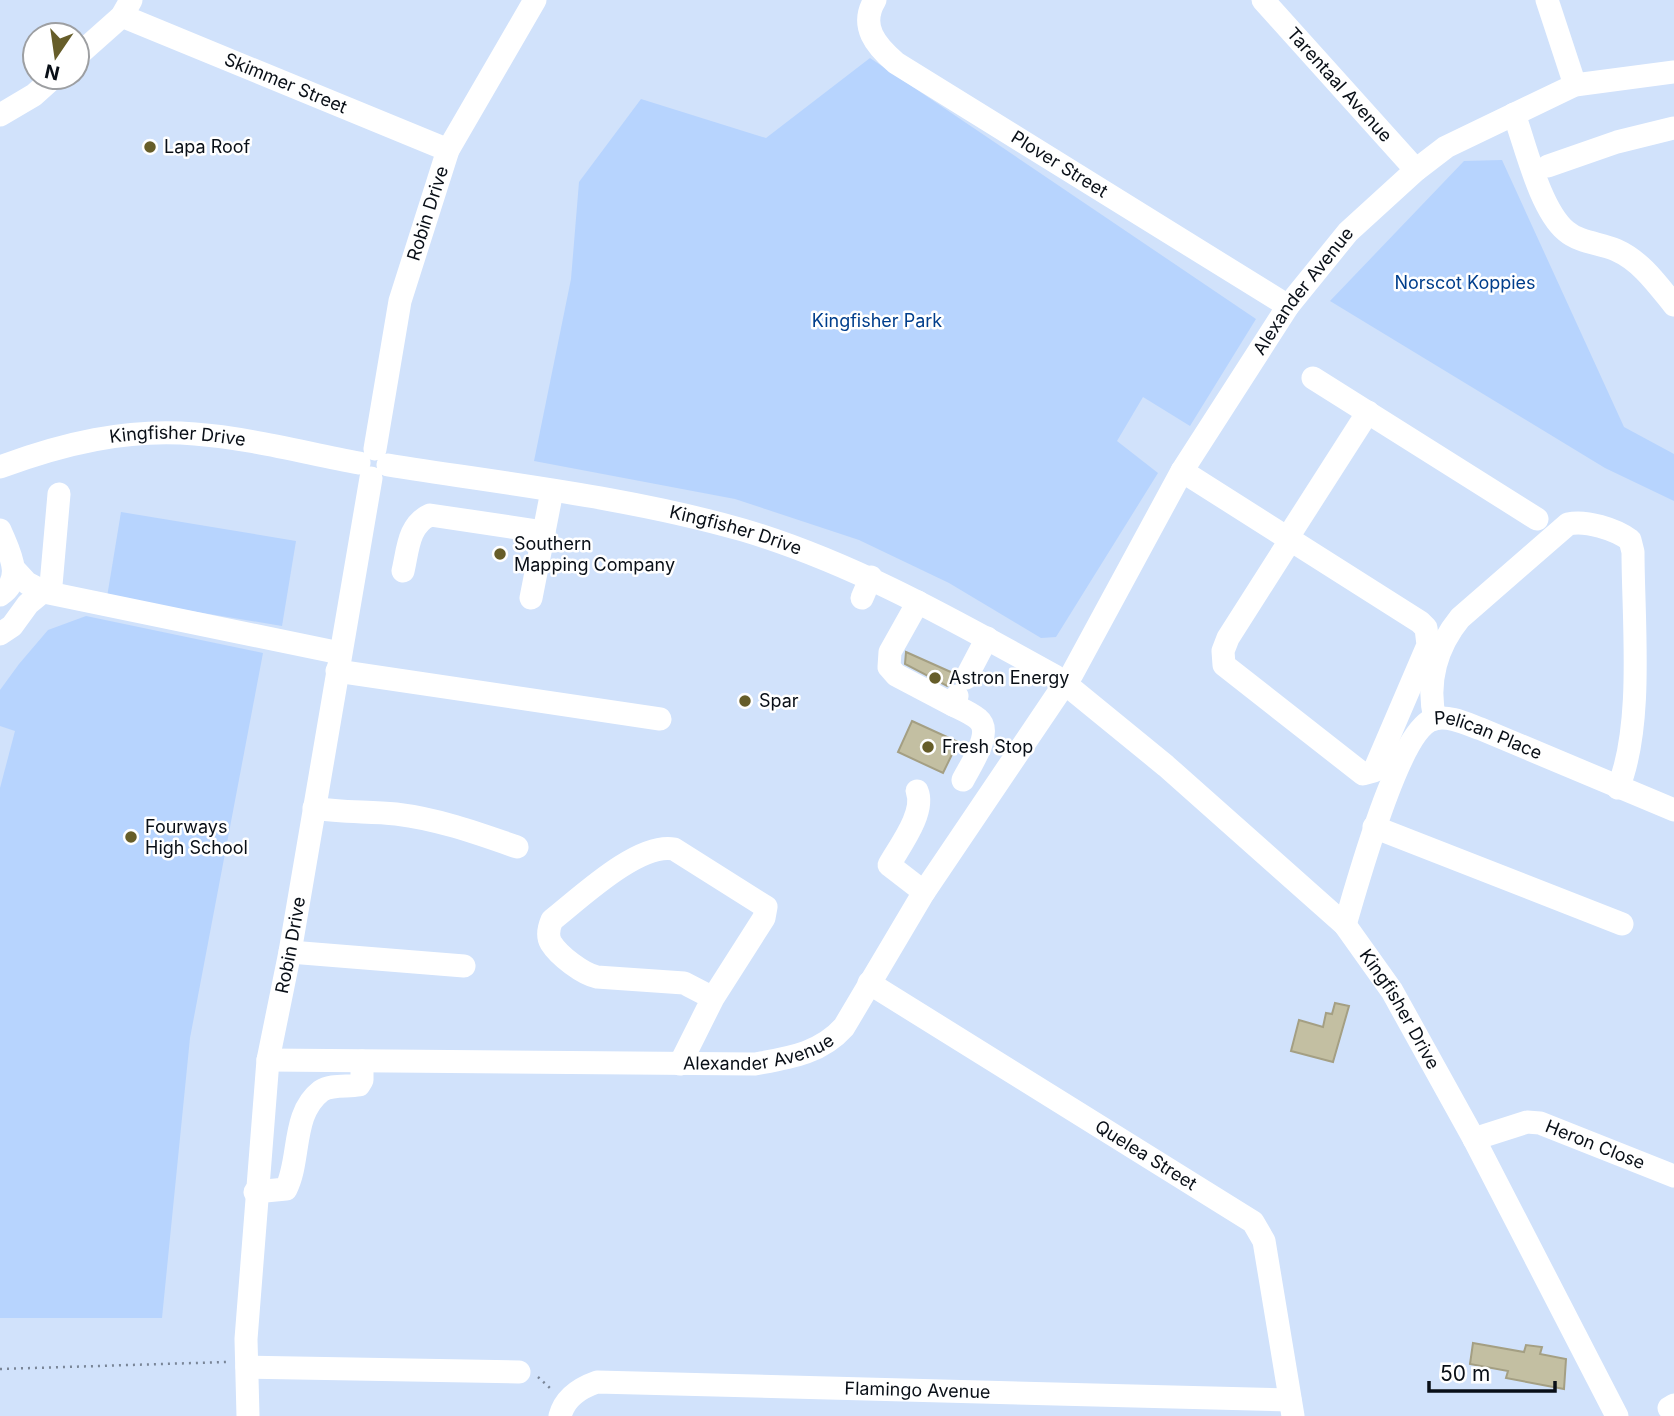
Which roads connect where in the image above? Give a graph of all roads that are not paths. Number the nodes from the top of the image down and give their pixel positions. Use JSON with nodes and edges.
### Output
{"nodes":[{"id":1,"x":535,"y":0,"type":"edge"},
{"id":2,"x":875,"y":0,"type":"edge"},
{"id":3,"x":1263,"y":0,"type":"edge"},
{"id":4,"x":1547,"y":0,"type":"edge"},
{"id":5,"x":126,"y":8,"type":"edge"},
{"id":6,"x":91,"y":42,"type":"edge"},
{"id":7,"x":1674,"y":72,"type":"edge"},
{"id":8,"x":1575,"y":85,"type":"junction"},
{"id":9,"x":38,"y":91,"type":"edge"},
{"id":10,"x":1514,"y":114,"type":"junction"},
{"id":11,"x":0,"y":115,"type":"edge"},
{"id":12,"x":1674,"y":128,"type":"edge"},
{"id":13,"x":448,"y":150,"type":"junction"},
{"id":14,"x":1548,"y":166,"type":"dead end"},
{"id":15,"x":1416,"y":170,"type":"junction"},
{"id":16,"x":1674,"y":305,"type":"edge"},
{"id":17,"x":1288,"y":306,"type":"junction"},
{"id":18,"x":1314,"y":378,"type":"dead end"},
{"id":19,"x":1368,"y":412,"type":"junction"},
{"id":20,"x":373,"y":464,"type":"junction"},
{"id":21,"x":0,"y":467,"type":"edge"},
{"id":22,"x":1182,"y":471,"type":"junction"},
{"id":23,"x":552,"y":491,"type":"junction"},
{"id":24,"x":59,"y":494,"type":"dead end"},
{"id":25,"x":1537,"y":519,"type":"dead end"},
{"id":26,"x":0,"y":530,"type":"edge"},
{"id":27,"x":544,"y":532,"type":"junction"},
{"id":28,"x":1290,"y":538,"type":"junction"},
{"id":29,"x":15,"y":570,"type":"junction"},
{"id":30,"x":403,"y":571,"type":"dead end"},
{"id":31,"x":44,"y":592,"type":"junction"},
{"id":32,"x":0,"y":595,"type":"edge"},
{"id":33,"x":531,"y":598,"type":"dead end"},
{"id":34,"x":918,"y":602,"type":"junction"},
{"id":35,"x":0,"y":634,"type":"edge"},
{"id":36,"x":987,"y":638,"type":"junction"},
{"id":37,"x":338,"y":662,"type":"junction"},
{"id":38,"x":1065,"y":683,"type":"junction"},
{"id":39,"x":959,"y":693,"type":"junction"},
{"id":40,"x":660,"y":719,"type":"dead end"},
{"id":41,"x":1435,"y":719,"type":"junction"},
{"id":42,"x":963,"y":780,"type":"dead end"},
{"id":43,"x":1618,"y":788,"type":"junction"},
{"id":44,"x":917,"y":791,"type":"dead end"},
{"id":45,"x":314,"y":808,"type":"junction"},
{"id":46,"x":1674,"y":810,"type":"edge"},
{"id":47,"x":1374,"y":827,"type":"junction"},
{"id":48,"x":517,"y":847,"type":"dead end"},
{"id":49,"x":924,"y":892,"type":"junction"},
{"id":50,"x":1622,"y":924,"type":"dead end"},
{"id":51,"x":1345,"y":925,"type":"junction"},
{"id":52,"x":290,"y":952,"type":"junction"},
{"id":53,"x":464,"y":966,"type":"dead end"},
{"id":54,"x":869,"y":983,"type":"junction"},
{"id":55,"x":713,"y":998,"type":"junction"},
{"id":56,"x":268,"y":1060,"type":"junction"},
{"id":57,"x":362,"y":1061,"type":"junction"},
{"id":58,"x":680,"y":1064,"type":"junction"},
{"id":59,"x":1474,"y":1139,"type":"junction"},
{"id":60,"x":1674,"y":1176,"type":"edge"},
{"id":61,"x":256,"y":1192,"type":"junction"},
{"id":62,"x":247,"y":1364,"type":"junction"},
{"id":63,"x":519,"y":1372,"type":"road end"},
{"id":64,"x":1292,"y":1408,"type":"edge"},
{"id":65,"x":561,"y":1411,"type":"edge"},
{"id":66,"x":248,"y":1416,"type":"edge"},
{"id":67,"x":1617,"y":1416,"type":"edge"}],
"edges":[{"from":1,"to":13,"type":"street","name":"Robin Drive"},
{"from":2,"to":17,"type":"street","name":"Plover Street"},
{"from":3,"to":15,"type":"street","name":"Tarentaal Avenue"},
{"from":4,"to":8,"type":"street"},
{"from":5,"to":6,"type":"street"},
{"from":5,"to":13,"type":"street","name":"Skimmer Street"},
{"from":7,"to":8,"type":"street","name":"Alexander Avenue"},
{"from":8,"to":10,"type":"street","name":"Alexander Avenue"},
{"from":9,"to":11,"type":"street"},
{"from":10,"to":15,"type":"street","name":"Alexander Avenue"},
{"from":10,"to":16,"type":"street"},
{"from":12,"to":14,"type":"street"},
{"from":13,"to":20,"type":"street","name":"Robin Drive"},
{"from":15,"to":17,"type":"street","name":"Alexander Avenue"},
{"from":17,"to":22,"type":"street","name":"Alexander Avenue"},
{"from":18,"to":19,"type":"street"},
{"from":19,"to":25,"type":"street"},
{"from":19,"to":28,"type":"street"},
{"from":20,"to":21,"type":"street","name":"Kingfisher Drive"},
{"from":20,"to":23,"type":"street","name":"Kingfisher Drive"},
{"from":20,"to":37,"type":"street","name":"Robin Drive"},
{"from":22,"to":28,"type":"street"},
{"from":22,"to":38,"type":"street","name":"Alexander Avenue"},
{"from":23,"to":27,"type":"street"},
{"from":23,"to":34,"type":"street","name":"Kingfisher Drive"},
{"from":24,"to":31,"type":"street"},
{"from":26,"to":29,"type":"street"},
{"from":27,"to":30,"type":"street"},
{"from":27,"to":33,"type":"street"},
{"from":28,"to":28,"type":"street"},
{"from":29,"to":31,"type":"street"},
{"from":29,"to":32,"type":"street"},
{"from":31,"to":35,"type":"street"},
{"from":31,"to":37,"type":"street"},
{"from":34,"to":36,"type":"street","name":"Kingfisher Drive"},
{"from":34,"to":39,"type":"street"},
{"from":36,"to":38,"type":"street","name":"Kingfisher Drive"},
{"from":36,"to":39,"type":"street"},
{"from":37,"to":40,"type":"street"},
{"from":37,"to":45,"type":"street","name":"Robin Drive"},
{"from":38,"to":49,"type":"street","name":"Alexander Avenue"},
{"from":38,"to":51,"type":"street","name":"Kingfisher Drive"},
{"from":39,"to":42,"type":"street"},
{"from":41,"to":43,"type":"street","name":"Pelican Place"},
{"from":41,"to":43,"type":"street"},
{"from":41,"to":47,"type":"street","name":"Pelican Place"},
{"from":43,"to":46,"type":"street","name":"Pelican Place"},
{"from":44,"to":49,"type":"street"},
{"from":45,"to":48,"type":"street"},
{"from":45,"to":52,"type":"street","name":"Robin Drive"},
{"from":47,"to":50,"type":"street"},
{"from":47,"to":51,"type":"street","name":"Pelican Place"},
{"from":49,"to":54,"type":"street","name":"Alexander Avenue"},
{"from":51,"to":59,"type":"street","name":"Kingfisher Drive"},
{"from":52,"to":53,"type":"street"},
{"from":52,"to":56,"type":"street","name":"Robin Drive"},
{"from":54,"to":58,"type":"street","name":"Alexander Avenue"},
{"from":54,"to":64,"type":"street","name":"Quelea Street"},
{"from":55,"to":55,"type":"street"},
{"from":55,"to":58,"type":"street"},
{"from":56,"to":57,"type":"street","name":"Alexander Avenue"},
{"from":56,"to":61,"type":"street","name":"Robin Drive"},
{"from":57,"to":58,"type":"street","name":"Alexander Avenue"},
{"from":57,"to":61,"type":"street"},
{"from":59,"to":60,"type":"street","name":"Heron Close"},
{"from":59,"to":67,"type":"street","name":"Kingfisher Drive"},
{"from":61,"to":62,"type":"street","name":"Robin Drive"},
{"from":62,"to":63,"type":"street"},
{"from":62,"to":66,"type":"street","name":"Robin Drive"},
{"from":64,"to":65,"type":"street","name":"Flamingo Avenue"}]}
